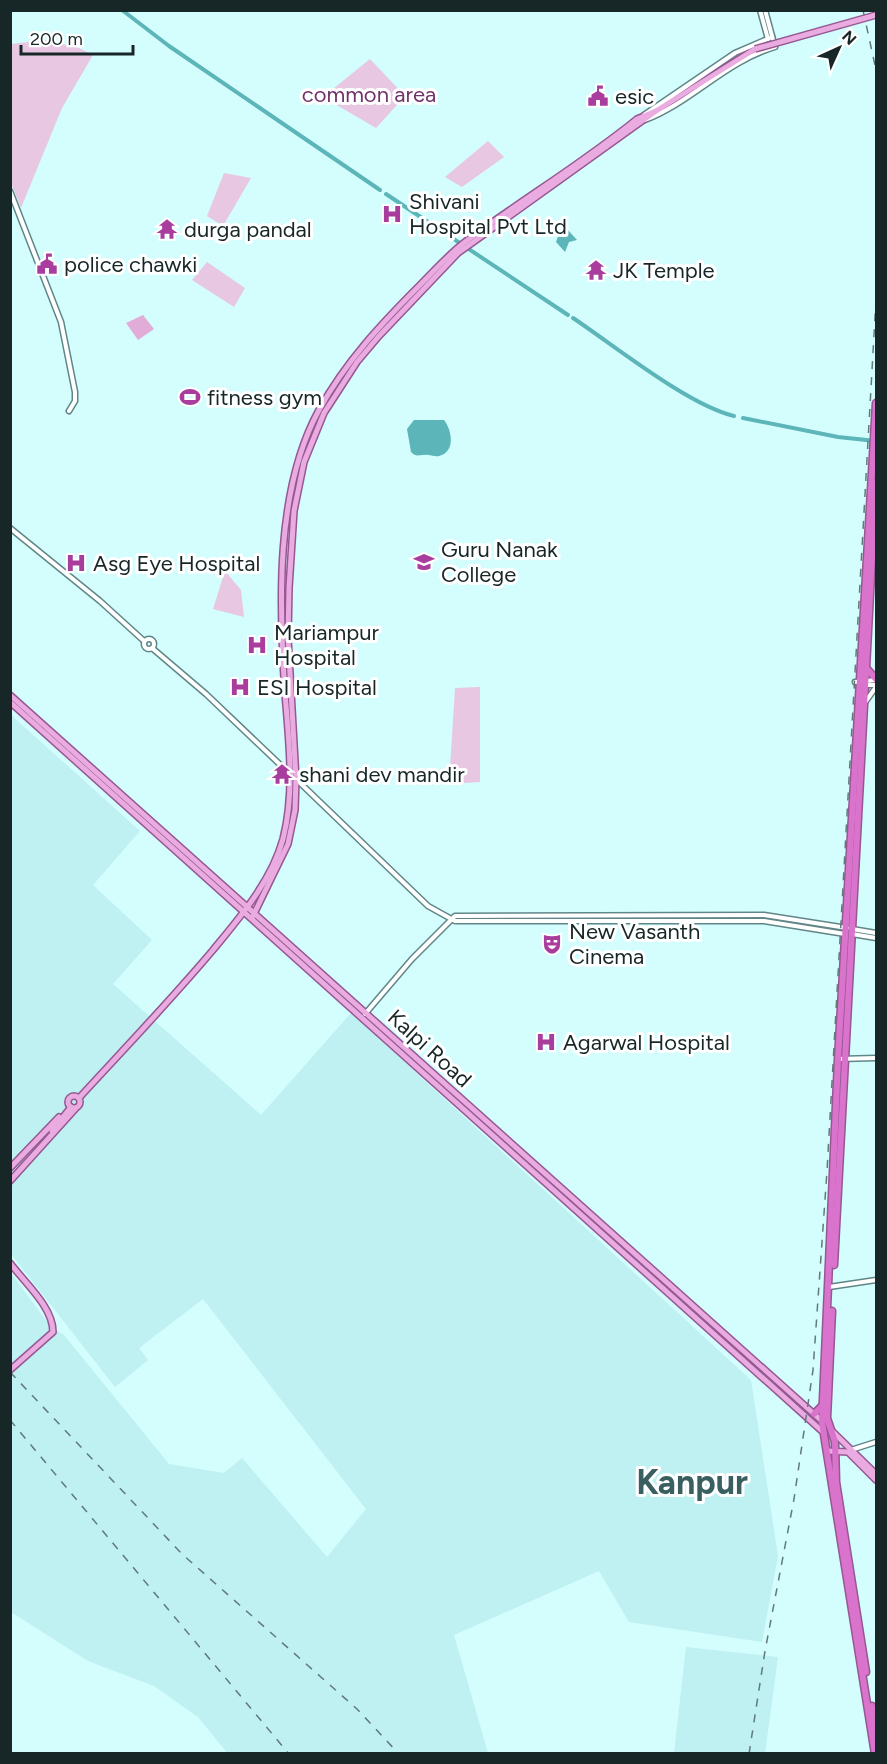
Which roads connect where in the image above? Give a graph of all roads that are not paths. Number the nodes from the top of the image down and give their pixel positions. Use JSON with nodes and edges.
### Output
{"nodes":[{"id":1,"x":760,"y":10,"type":"edge"},
{"id":2,"x":765,"y":10,"type":"edge"},
{"id":3,"x":876,"y":15,"type":"edge"},
{"id":4,"x":770,"y":38,"type":"junction"},
{"id":5,"x":644,"y":118,"type":"junction"},
{"id":6,"x":10,"y":191,"type":"edge"},
{"id":7,"x":876,"y":403,"type":"edge"},
{"id":8,"x":69,"y":411,"type":"dead end"},
{"id":9,"x":876,"y":482,"type":"edge"},
{"id":10,"x":10,"y":528,"type":"edge"},
{"id":11,"x":866,"y":626,"type":"junction"},
{"id":12,"x":867,"y":668,"type":"junction"},
{"id":13,"x":876,"y":680,"type":"edge"},
{"id":14,"x":864,"y":682,"type":"junction"},
{"id":15,"x":876,"y":686,"type":"edge"},
{"id":16,"x":10,"y":695,"type":"edge"},
{"id":17,"x":10,"y":702,"type":"edge"},
{"id":18,"x":866,"y":702,"type":"junction"},
{"id":19,"x":293,"y":777,"type":"junction"},
{"id":20,"x":856,"y":810,"type":"junction"},
{"id":21,"x":246,"y":910,"type":"junction"},
{"id":22,"x":253,"y":916,"type":"junction"},
{"id":23,"x":449,"y":919,"type":"junction"},
{"id":24,"x":849,"y":931,"type":"junction"},
{"id":25,"x":876,"y":933,"type":"edge"},
{"id":26,"x":876,"y":938,"type":"edge"},
{"id":27,"x":365,"y":1015,"type":"junction"},
{"id":28,"x":876,"y":1058,"type":"edge"},
{"id":29,"x":841,"y":1059,"type":"junction"},
{"id":30,"x":79,"y":1098,"type":"junction"},
{"id":31,"x":72,"y":1106,"type":"junction"},
{"id":32,"x":10,"y":1168,"type":"edge"},
{"id":33,"x":10,"y":1176,"type":"edge"},
{"id":34,"x":10,"y":1181,"type":"edge"},
{"id":35,"x":10,"y":1263,"type":"edge"},
{"id":36,"x":876,"y":1280,"type":"edge"},
{"id":37,"x":831,"y":1287,"type":"junction"},
{"id":38,"x":10,"y":1370,"type":"edge"},
{"id":39,"x":823,"y":1405,"type":"junction"},
{"id":40,"x":814,"y":1414,"type":"junction"},
{"id":41,"x":828,"y":1426,"type":"junction"},
{"id":42,"x":823,"y":1432,"type":"junction"},
{"id":43,"x":876,"y":1443,"type":"edge"},
{"id":44,"x":826,"y":1451,"type":"junction"},
{"id":45,"x":835,"y":1451,"type":"junction"},
{"id":46,"x":850,"y":1451,"type":"junction"},
{"id":47,"x":876,"y":1474,"type":"edge"},
{"id":48,"x":876,"y":1480,"type":"edge"},
{"id":49,"x":876,"y":1735,"type":"edge"},
{"id":50,"x":875,"y":1754,"type":"edge"}],
"edges":[{"from":1,"to":4,"type":"street"},
{"from":2,"to":4,"type":"street"},
{"from":3,"to":5,"type":"main road","bridge":true},
{"from":4,"to":5,"type":"street"},
{"from":4,"to":5,"type":"street"},
{"from":5,"to":19,"type":"main road"},
{"from":6,"to":8,"type":"street"},
{"from":7,"to":11,"type":"highway"},
{"from":9,"to":11,"type":"highway"},
{"from":10,"to":19,"type":"street"},
{"from":11,"to":12,"type":"highway"},
{"from":11,"to":14,"type":"highway"},
{"from":12,"to":13,"type":"highway"},
{"from":12,"to":14,"type":"highway"},
{"from":13,"to":14,"type":"street"},
{"from":14,"to":15,"type":"street"},
{"from":14,"to":18,"type":"highway"},
{"from":14,"to":20,"type":"highway"},
{"from":15,"to":18,"type":"street"},
{"from":16,"to":21,"type":"main road","name":"Kalpi Road"},
{"from":17,"to":21,"type":"main road","name":"Kalpi Road"},
{"from":18,"to":20,"type":"highway"},
{"from":19,"to":21,"type":"main road"},
{"from":19,"to":22,"type":"main road"},
{"from":19,"to":23,"type":"street"},
{"from":20,"to":24,"type":"highway"},
{"from":21,"to":22,"type":"main road","name":"Kalpi Road"},
{"from":21,"to":30,"type":"main road"},
{"from":22,"to":27,"type":"main road","name":"Kalpi Road"},
{"from":23,"to":24,"type":"street"},
{"from":23,"to":27,"type":"street"},
{"from":24,"to":25,"type":"street"},
{"from":24,"to":26,"type":"street"},
{"from":24,"to":29,"type":"highway"},
{"from":27,"to":40,"type":"main road","name":"Kalpi Road"},
{"from":27,"to":42,"type":"main road","name":"Kalpi Road"},
{"from":28,"to":29,"type":"street"},
{"from":29,"to":37,"type":"highway"},
{"from":30,"to":31,"type":"main road"},
{"from":30,"to":31,"type":"main road"},
{"from":31,"to":32,"type":"main road"},
{"from":31,"to":33,"type":"main road"},
{"from":31,"to":34,"type":"main road"},
{"from":35,"to":38,"type":"main road"},
{"from":36,"to":37,"type":"street"},
{"from":37,"to":39,"type":"highway"},
{"from":37,"to":41,"type":"highway"},
{"from":39,"to":40,"type":"highway"},
{"from":39,"to":41,"type":"highway"},
{"from":40,"to":41,"type":"main road","name":"Kalpi Road"},
{"from":41,"to":42,"type":"highway"},
{"from":41,"to":45,"type":"highway"},
{"from":41,"to":46,"type":"main road","name":"Kalpi Road"},
{"from":42,"to":44,"type":"highway"},
{"from":43,"to":46,"type":"street"},
{"from":44,"to":45,"type":"main road"},
{"from":44,"to":50,"type":"highway"},
{"from":45,"to":46,"type":"main road"},
{"from":45,"to":49,"type":"highway"},
{"from":46,"to":47,"type":"main road"},
{"from":46,"to":48,"type":"main road"}]}
